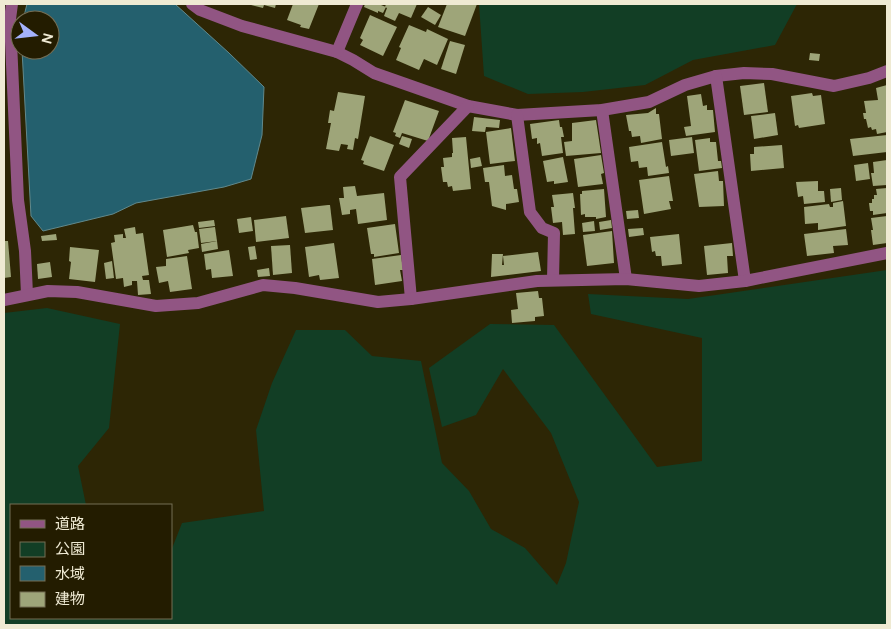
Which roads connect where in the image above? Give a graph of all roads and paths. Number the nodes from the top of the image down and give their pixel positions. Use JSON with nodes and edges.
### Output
{"nodes":[{"id":1,"x":12,"y":4,"type":"edge"},
{"id":2,"x":192,"y":4,"type":"edge"},
{"id":3,"x":357,"y":4,"type":"edge"},
{"id":4,"x":337,"y":52,"type":"junction"},
{"id":5,"x":887,"y":71,"type":"edge"},
{"id":6,"x":716,"y":76,"type":"junction"},
{"id":7,"x":468,"y":106,"type":"junction"},
{"id":8,"x":602,"y":110,"type":"junction"},
{"id":9,"x":517,"y":115,"type":"junction"},
{"id":10,"x":887,"y":253,"type":"edge"},
{"id":11,"x":626,"y":279,"type":"junction"},
{"id":12,"x":553,"y":280,"type":"junction"},
{"id":13,"x":745,"y":280,"type":"junction"},
{"id":14,"x":27,"y":294,"type":"junction"},
{"id":15,"x":411,"y":299,"type":"junction"},
{"id":16,"x":4,"y":300,"type":"edge"}],
"edges":[{"from":1,"to":14,"type":"street"},
{"from":2,"to":4,"type":"street"},
{"from":3,"to":4,"type":"street"},
{"from":4,"to":7,"type":"street"},
{"from":5,"to":6,"type":"street"},
{"from":6,"to":8,"type":"street"},
{"from":6,"to":13,"type":"street"},
{"from":7,"to":9,"type":"street"},
{"from":7,"to":15,"type":"street"},
{"from":8,"to":9,"type":"street"},
{"from":8,"to":11,"type":"street"},
{"from":9,"to":12,"type":"street"},
{"from":10,"to":13,"type":"street"},
{"from":11,"to":12,"type":"street"},
{"from":11,"to":13,"type":"street"},
{"from":12,"to":15,"type":"street"},
{"from":14,"to":15,"type":"street"},
{"from":14,"to":16,"type":"street"}]}
